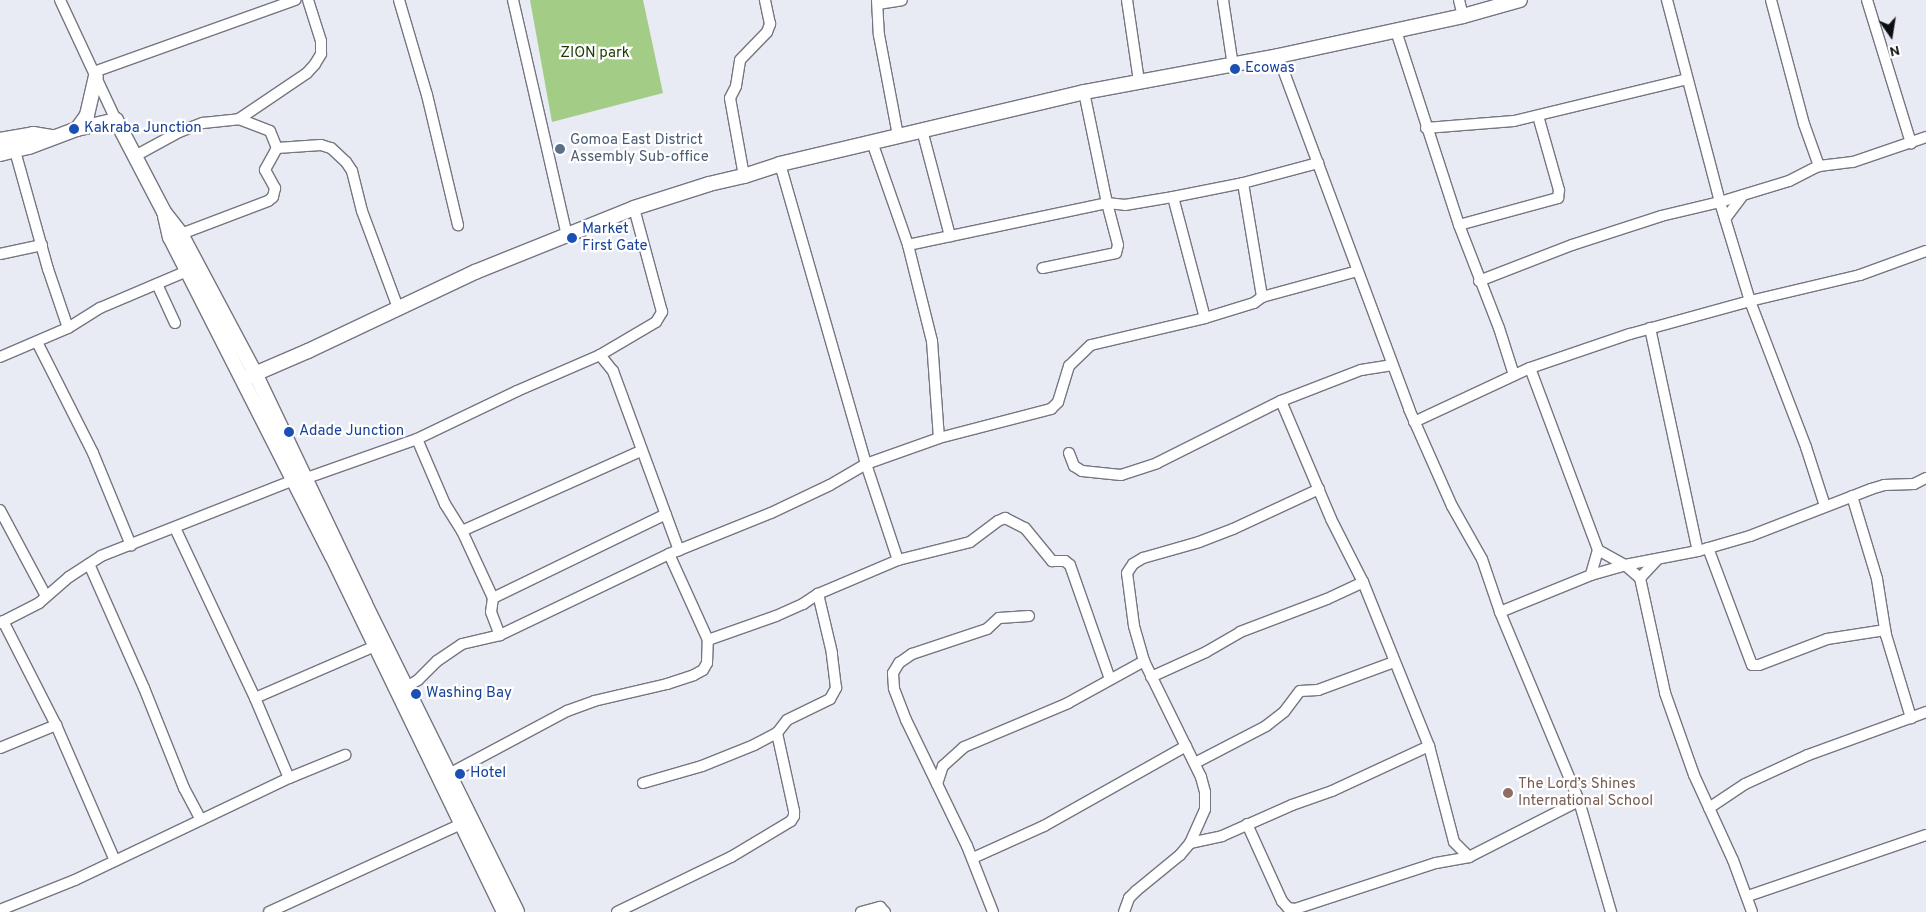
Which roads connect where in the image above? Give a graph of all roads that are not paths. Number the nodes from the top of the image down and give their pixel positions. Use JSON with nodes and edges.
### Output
{"nodes":[{"id":1,"x":60,"y":0,"type":"edge"},
{"id":2,"x":295,"y":0,"type":"edge"},
{"id":3,"x":308,"y":0,"type":"edge"},
{"id":4,"x":399,"y":0,"type":"edge"},
{"id":5,"x":513,"y":0,"type":"edge"},
{"id":6,"x":765,"y":0,"type":"edge"},
{"id":7,"x":902,"y":0,"type":"edge"},
{"id":8,"x":1127,"y":0,"type":"edge"},
{"id":9,"x":1223,"y":0,"type":"edge"},
{"id":10,"x":1459,"y":0,"type":"edge"},
{"id":11,"x":1520,"y":0,"type":"edge"},
{"id":12,"x":1668,"y":0,"type":"edge"},
{"id":13,"x":1771,"y":0,"type":"edge"},
{"id":14,"x":1867,"y":0,"type":"edge"},
{"id":15,"x":877,"y":2,"type":"edge"},
{"id":16,"x":1462,"y":16,"type":"junction"},
{"id":17,"x":1396,"y":31,"type":"junction"},
{"id":18,"x":1278,"y":56,"type":"junction"},
{"id":19,"x":1233,"y":66,"type":"junction"},
{"id":20,"x":95,"y":74,"type":"junction"},
{"id":21,"x":1687,"y":79,"type":"junction"},
{"id":22,"x":1139,"y":81,"type":"junction"},
{"id":23,"x":1084,"y":92,"type":"junction"},
{"id":24,"x":1538,"y":116,"type":"junction"},
{"id":25,"x":238,"y":118,"type":"junction"},
{"id":26,"x":116,"y":120,"type":"junction"},
{"id":27,"x":1426,"y":128,"type":"junction"},
{"id":28,"x":77,"y":130,"type":"junction"},
{"id":29,"x":922,"y":130,"type":"junction"},
{"id":30,"x":898,"y":136,"type":"junction"},
{"id":31,"x":54,"y":137,"type":"junction"},
{"id":32,"x":1926,"y":137,"type":"edge"},
{"id":33,"x":0,"y":140,"type":"edge"},
{"id":34,"x":872,"y":142,"type":"junction"},
{"id":35,"x":1911,"y":143,"type":"junction"},
{"id":36,"x":277,"y":148,"type":"junction"},
{"id":37,"x":15,"y":151,"type":"junction"},
{"id":38,"x":0,"y":154,"type":"edge"},
{"id":39,"x":135,"y":156,"type":"junction"},
{"id":40,"x":1318,"y":163,"type":"junction"},
{"id":41,"x":780,"y":164,"type":"junction"},
{"id":42,"x":1819,"y":166,"type":"junction"},
{"id":43,"x":744,"y":176,"type":"junction"},
{"id":44,"x":1243,"y":183,"type":"junction"},
{"id":45,"x":1743,"y":195,"type":"junction"},
{"id":46,"x":1173,"y":197,"type":"junction"},
{"id":47,"x":1720,"y":202,"type":"junction"},
{"id":48,"x":1107,"y":203,"type":"junction"},
{"id":49,"x":634,"y":208,"type":"junction"},
{"id":50,"x":164,"y":212,"type":"junction"},
{"id":51,"x":1725,"y":219,"type":"junction"},
{"id":52,"x":1458,"y":224,"type":"junction"},
{"id":53,"x":458,"y":225,"type":"dead end"},
{"id":54,"x":181,"y":234,"type":"junction"},
{"id":55,"x":568,"y":235,"type":"junction"},
{"id":56,"x":950,"y":236,"type":"junction"},
{"id":57,"x":42,"y":245,"type":"junction"},
{"id":58,"x":908,"y":245,"type":"junction"},
{"id":59,"x":1926,"y":251,"type":"edge"},
{"id":60,"x":0,"y":254,"type":"edge"},
{"id":61,"x":1043,"y":268,"type":"dead end"},
{"id":62,"x":187,"y":271,"type":"junction"},
{"id":63,"x":1358,"y":271,"type":"junction"},
{"id":64,"x":1480,"y":281,"type":"junction"},
{"id":65,"x":157,"y":284,"type":"junction"},
{"id":66,"x":1262,"y":297,"type":"junction"},
{"id":67,"x":1750,"y":301,"type":"junction"},
{"id":68,"x":398,"y":308,"type":"junction"},
{"id":69,"x":1204,"y":318,"type":"junction"},
{"id":70,"x":175,"y":324,"type":"dead end"},
{"id":71,"x":68,"y":328,"type":"junction"},
{"id":72,"x":1650,"y":328,"type":"junction"},
{"id":73,"x":37,"y":342,"type":"junction"},
{"id":74,"x":600,"y":356,"type":"junction"},
{"id":75,"x":0,"y":357,"type":"edge"},
{"id":76,"x":1393,"y":365,"type":"junction"},
{"id":77,"x":1530,"y":368,"type":"junction"},
{"id":78,"x":1514,"y":375,"type":"junction"},
{"id":79,"x":249,"y":376,"type":"junction"},
{"id":80,"x":1281,"y":400,"type":"junction"},
{"id":81,"x":1414,"y":422,"type":"junction"},
{"id":82,"x":939,"y":438,"type":"junction"},
{"id":83,"x":417,"y":439,"type":"junction"},
{"id":84,"x":641,"y":451,"type":"junction"},
{"id":85,"x":1069,"y":452,"type":"dead end"},
{"id":86,"x":866,"y":464,"type":"junction"},
{"id":87,"x":1926,"y":478,"type":"edge"},
{"id":88,"x":299,"y":480,"type":"junction"},
{"id":89,"x":1319,"y":489,"type":"junction"},
{"id":90,"x":1852,"y":496,"type":"junction"},
{"id":91,"x":1825,"y":506,"type":"junction"},
{"id":92,"x":0,"y":510,"type":"edge"},
{"id":93,"x":666,"y":514,"type":"junction"},
{"id":94,"x":175,"y":528,"type":"junction"},
{"id":95,"x":462,"y":532,"type":"junction"},
{"id":96,"x":131,"y":545,"type":"junction"},
{"id":97,"x":1598,"y":550,"type":"junction"},
{"id":98,"x":1703,"y":550,"type":"junction"},
{"id":99,"x":674,"y":552,"type":"junction"},
{"id":100,"x":1658,"y":559,"type":"junction"},
{"id":101,"x":898,"y":560,"type":"junction"},
{"id":102,"x":89,"y":564,"type":"junction"},
{"id":103,"x":1625,"y":565,"type":"junction"},
{"id":104,"x":1591,"y":575,"type":"junction"},
{"id":105,"x":1640,"y":578,"type":"junction"},
{"id":106,"x":1363,"y":582,"type":"junction"},
{"id":107,"x":818,"y":594,"type":"junction"},
{"id":108,"x":46,"y":596,"type":"junction"},
{"id":109,"x":493,"y":598,"type":"junction"},
{"id":110,"x":1500,"y":612,"type":"junction"},
{"id":111,"x":1029,"y":616,"type":"dead end"},
{"id":112,"x":2,"y":622,"type":"edge"},
{"id":113,"x":1884,"y":630,"type":"junction"},
{"id":114,"x":500,"y":635,"type":"junction"},
{"id":115,"x":708,"y":640,"type":"junction"},
{"id":116,"x":374,"y":646,"type":"junction"},
{"id":117,"x":1144,"y":661,"type":"junction"},
{"id":118,"x":1394,"y":662,"type":"junction"},
{"id":119,"x":1151,"y":677,"type":"junction"},
{"id":120,"x":1110,"y":679,"type":"junction"},
{"id":121,"x":406,"y":687,"type":"junction"},
{"id":122,"x":255,"y":698,"type":"junction"},
{"id":123,"x":1926,"y":712,"type":"edge"},
{"id":124,"x":1911,"y":718,"type":"junction"},
{"id":125,"x":56,"y":725,"type":"junction"},
{"id":126,"x":777,"y":733,"type":"junction"},
{"id":127,"x":1186,"y":746,"type":"junction"},
{"id":128,"x":1429,"y":746,"type":"junction"},
{"id":129,"x":0,"y":748,"type":"edge"},
{"id":130,"x":345,"y":755,"type":"dead end"},
{"id":131,"x":928,"y":764,"type":"junction"},
{"id":132,"x":1194,"y":764,"type":"junction"},
{"id":133,"x":943,"y":766,"type":"junction"},
{"id":134,"x":449,"y":774,"type":"junction"},
{"id":135,"x":289,"y":778,"type":"junction"},
{"id":136,"x":643,"y":783,"type":"dead end"},
{"id":137,"x":938,"y":784,"type":"junction"},
{"id":138,"x":1579,"y":801,"type":"junction"},
{"id":139,"x":1709,"y":808,"type":"junction"},
{"id":140,"x":201,"y":820,"type":"junction"},
{"id":141,"x":466,"y":822,"type":"junction"},
{"id":142,"x":1247,"y":824,"type":"junction"},
{"id":143,"x":1926,"y":835,"type":"edge"},
{"id":144,"x":1190,"y":843,"type":"junction"},
{"id":145,"x":1469,"y":857,"type":"junction"},
{"id":146,"x":973,"y":858,"type":"junction"},
{"id":147,"x":115,"y":861,"type":"junction"},
{"id":148,"x":1748,"y":896,"type":"junction"},
{"id":149,"x":0,"y":910,"type":"edge"},
{"id":150,"x":269,"y":912,"type":"edge"},
{"id":151,"x":504,"y":912,"type":"edge"},
{"id":152,"x":517,"y":912,"type":"edge"},
{"id":153,"x":617,"y":912,"type":"edge"},
{"id":154,"x":861,"y":912,"type":"edge"},
{"id":155,"x":885,"y":912,"type":"edge"},
{"id":156,"x":993,"y":912,"type":"edge"},
{"id":157,"x":1124,"y":912,"type":"edge"},
{"id":158,"x":1611,"y":912,"type":"edge"},
{"id":159,"x":1752,"y":912,"type":"edge"}],
"edges":[{"from":1,"to":20,"type":"street"},
{"from":2,"to":20,"type":"street"},
{"from":3,"to":25,"type":"street"},
{"from":4,"to":53,"type":"street"},
{"from":5,"to":55,"type":"street"},
{"from":6,"to":43,"type":"street"},
{"from":7,"to":15,"type":"street"},
{"from":8,"to":22,"type":"street"},
{"from":9,"to":19,"type":"street"},
{"from":10,"to":16,"type":"street"},
{"from":11,"to":16,"type":"street"},
{"from":12,"to":21,"type":"street"},
{"from":13,"to":42,"type":"street"},
{"from":14,"to":35,"type":"street"},
{"from":15,"to":30,"type":"street"},
{"from":16,"to":17,"type":"street"},
{"from":17,"to":18,"type":"street"},
{"from":17,"to":27,"type":"street"},
{"from":18,"to":19,"type":"street"},
{"from":18,"to":40,"type":"street"},
{"from":19,"to":22,"type":"street"},
{"from":20,"to":26,"type":"street"},
{"from":20,"to":28,"type":"street"},
{"from":21,"to":24,"type":"street"},
{"from":21,"to":47,"type":"street"},
{"from":22,"to":23,"type":"street"},
{"from":23,"to":29,"type":"street"},
{"from":23,"to":48,"type":"street"},
{"from":24,"to":27,"type":"street"},
{"from":24,"to":52,"type":"street"},
{"from":25,"to":36,"type":"street"},
{"from":25,"to":39,"type":"street"},
{"from":26,"to":28,"type":"street"},
{"from":26,"to":39,"type":"street"},
{"from":27,"to":52,"type":"street"},
{"from":28,"to":31,"type":"street"},
{"from":29,"to":30,"type":"street"},
{"from":29,"to":56,"type":"street"},
{"from":30,"to":34,"type":"street"},
{"from":31,"to":33,"type":"street"},
{"from":31,"to":37,"type":"street"},
{"from":32,"to":35,"type":"street"},
{"from":34,"to":41,"type":"street"},
{"from":34,"to":58,"type":"street"},
{"from":35,"to":42,"type":"street"},
{"from":36,"to":54,"type":"street"},
{"from":36,"to":68,"type":"street"},
{"from":37,"to":38,"type":"street"},
{"from":37,"to":57,"type":"street"},
{"from":39,"to":50,"type":"street"},
{"from":40,"to":44,"type":"street"},
{"from":40,"to":63,"type":"street"},
{"from":41,"to":43,"type":"street"},
{"from":41,"to":86,"type":"street"},
{"from":42,"to":45,"type":"street"},
{"from":43,"to":49,"type":"street"},
{"from":44,"to":46,"type":"street"},
{"from":44,"to":66,"type":"street"},
{"from":45,"to":47,"type":"street"},
{"from":45,"to":51,"type":"street"},
{"from":46,"to":48,"type":"street"},
{"from":46,"to":69,"type":"street"},
{"from":47,"to":51,"type":"street"},
{"from":47,"to":64,"type":"street"},
{"from":48,"to":56,"type":"street"},
{"from":48,"to":61,"type":"street"},
{"from":49,"to":55,"type":"street"},
{"from":49,"to":74,"type":"street"},
{"from":50,"to":54,"type":"street"},
{"from":50,"to":62,"type":"street"},
{"from":51,"to":67,"type":"street"},
{"from":52,"to":64,"type":"street"},
{"from":54,"to":79,"type":"street"},
{"from":55,"to":68,"type":"street"},
{"from":56,"to":58,"type":"street"},
{"from":57,"to":60,"type":"street"},
{"from":57,"to":71,"type":"street"},
{"from":58,"to":82,"type":"street"},
{"from":59,"to":67,"type":"street"},
{"from":62,"to":65,"type":"street"},
{"from":62,"to":79,"type":"street"},
{"from":63,"to":66,"type":"street"},
{"from":63,"to":76,"type":"street"},
{"from":64,"to":78,"type":"street"},
{"from":65,"to":70,"type":"street"},
{"from":65,"to":71,"type":"street"},
{"from":66,"to":69,"type":"street"},
{"from":67,"to":72,"type":"street"},
{"from":67,"to":91,"type":"street"},
{"from":68,"to":79,"type":"street"},
{"from":69,"to":82,"type":"street"},
{"from":71,"to":73,"type":"street"},
{"from":72,"to":77,"type":"street"},
{"from":72,"to":98,"type":"street"},
{"from":73,"to":75,"type":"street"},
{"from":73,"to":96,"type":"street"},
{"from":74,"to":83,"type":"street"},
{"from":74,"to":84,"type":"street"},
{"from":76,"to":80,"type":"street"},
{"from":76,"to":81,"type":"street"},
{"from":77,"to":78,"type":"street"},
{"from":77,"to":97,"type":"street"},
{"from":78,"to":81,"type":"street"},
{"from":79,"to":88,"type":"street"},
{"from":80,"to":85,"type":"street"},
{"from":80,"to":89,"type":"street"},
{"from":81,"to":110,"type":"street"},
{"from":82,"to":86,"type":"street"},
{"from":83,"to":88,"type":"street"},
{"from":83,"to":95,"type":"street"},
{"from":84,"to":93,"type":"street"},
{"from":84,"to":95,"type":"street"},
{"from":86,"to":99,"type":"street"},
{"from":86,"to":101,"type":"street"},
{"from":87,"to":90,"type":"street"},
{"from":88,"to":94,"type":"street"},
{"from":88,"to":116,"type":"street"},
{"from":88,"to":121,"type":"street"},
{"from":89,"to":106,"type":"street"},
{"from":89,"to":117,"type":"street"},
{"from":90,"to":91,"type":"street"},
{"from":90,"to":113,"type":"street"},
{"from":91,"to":98,"type":"street"},
{"from":92,"to":108,"type":"street"},
{"from":93,"to":99,"type":"street"},
{"from":93,"to":109,"type":"street"},
{"from":94,"to":96,"type":"street"},
{"from":94,"to":122,"type":"street"},
{"from":95,"to":109,"type":"street"},
{"from":96,"to":102,"type":"street"},
{"from":97,"to":103,"type":"street"},
{"from":97,"to":104,"type":"street"},
{"from":98,"to":100,"type":"street"},
{"from":98,"to":113,"type":"street"},
{"from":99,"to":114,"type":"street"},
{"from":99,"to":115,"type":"street"},
{"from":100,"to":103,"type":"street"},
{"from":100,"to":105,"type":"street"},
{"from":101,"to":107,"type":"street"},
{"from":101,"to":120,"type":"street"},
{"from":102,"to":108,"type":"street"},
{"from":102,"to":140,"type":"street"},
{"from":103,"to":104,"type":"street"},
{"from":103,"to":105,"type":"street"},
{"from":104,"to":110,"type":"street"},
{"from":105,"to":139,"type":"street"},
{"from":106,"to":118,"type":"street"},
{"from":106,"to":119,"type":"street"},
{"from":107,"to":115,"type":"street"},
{"from":107,"to":126,"type":"street"},
{"from":108,"to":112,"type":"street"},
{"from":109,"to":114,"type":"street"},
{"from":110,"to":138,"type":"street"},
{"from":111,"to":131,"type":"street"},
{"from":112,"to":125,"type":"street"},
{"from":113,"to":124,"type":"street"},
{"from":114,"to":121,"type":"street"},
{"from":115,"to":134,"type":"street"},
{"from":116,"to":122,"type":"street"},
{"from":116,"to":141,"type":"street"},
{"from":117,"to":119,"type":"street"},
{"from":117,"to":120,"type":"street"},
{"from":118,"to":128,"type":"street"},
{"from":118,"to":132,"type":"street"},
{"from":119,"to":127,"type":"street"},
{"from":120,"to":133,"type":"street"},
{"from":121,"to":134,"type":"street"},
{"from":122,"to":135,"type":"street"},
{"from":123,"to":124,"type":"street"},
{"from":124,"to":139,"type":"street"},
{"from":125,"to":129,"type":"street"},
{"from":125,"to":147,"type":"street"},
{"from":126,"to":136,"type":"street"},
{"from":126,"to":153,"type":"street"},
{"from":127,"to":132,"type":"street"},
{"from":127,"to":146,"type":"street"},
{"from":128,"to":142,"type":"street"},
{"from":128,"to":145,"type":"street"},
{"from":130,"to":135,"type":"street"},
{"from":131,"to":133,"type":"street"},
{"from":131,"to":137,"type":"street"},
{"from":132,"to":144,"type":"street"},
{"from":133,"to":137,"type":"street"},
{"from":134,"to":141,"type":"street"},
{"from":135,"to":140,"type":"street"},
{"from":137,"to":146,"type":"street"},
{"from":138,"to":145,"type":"street"},
{"from":138,"to":158,"type":"street"},
{"from":139,"to":148,"type":"street"},
{"from":140,"to":147,"type":"street"},
{"from":141,"to":150,"type":"street"},
{"from":141,"to":151,"type":"street"},
{"from":141,"to":152,"type":"street"},
{"from":142,"to":144,"type":"street"},
{"from":142,"to":145,"type":"street"},
{"from":143,"to":148,"type":"street"},
{"from":144,"to":157,"type":"street"},
{"from":146,"to":156,"type":"street"},
{"from":147,"to":149,"type":"street"},
{"from":148,"to":159,"type":"street"},
{"from":154,"to":155,"type":"street"}]}
